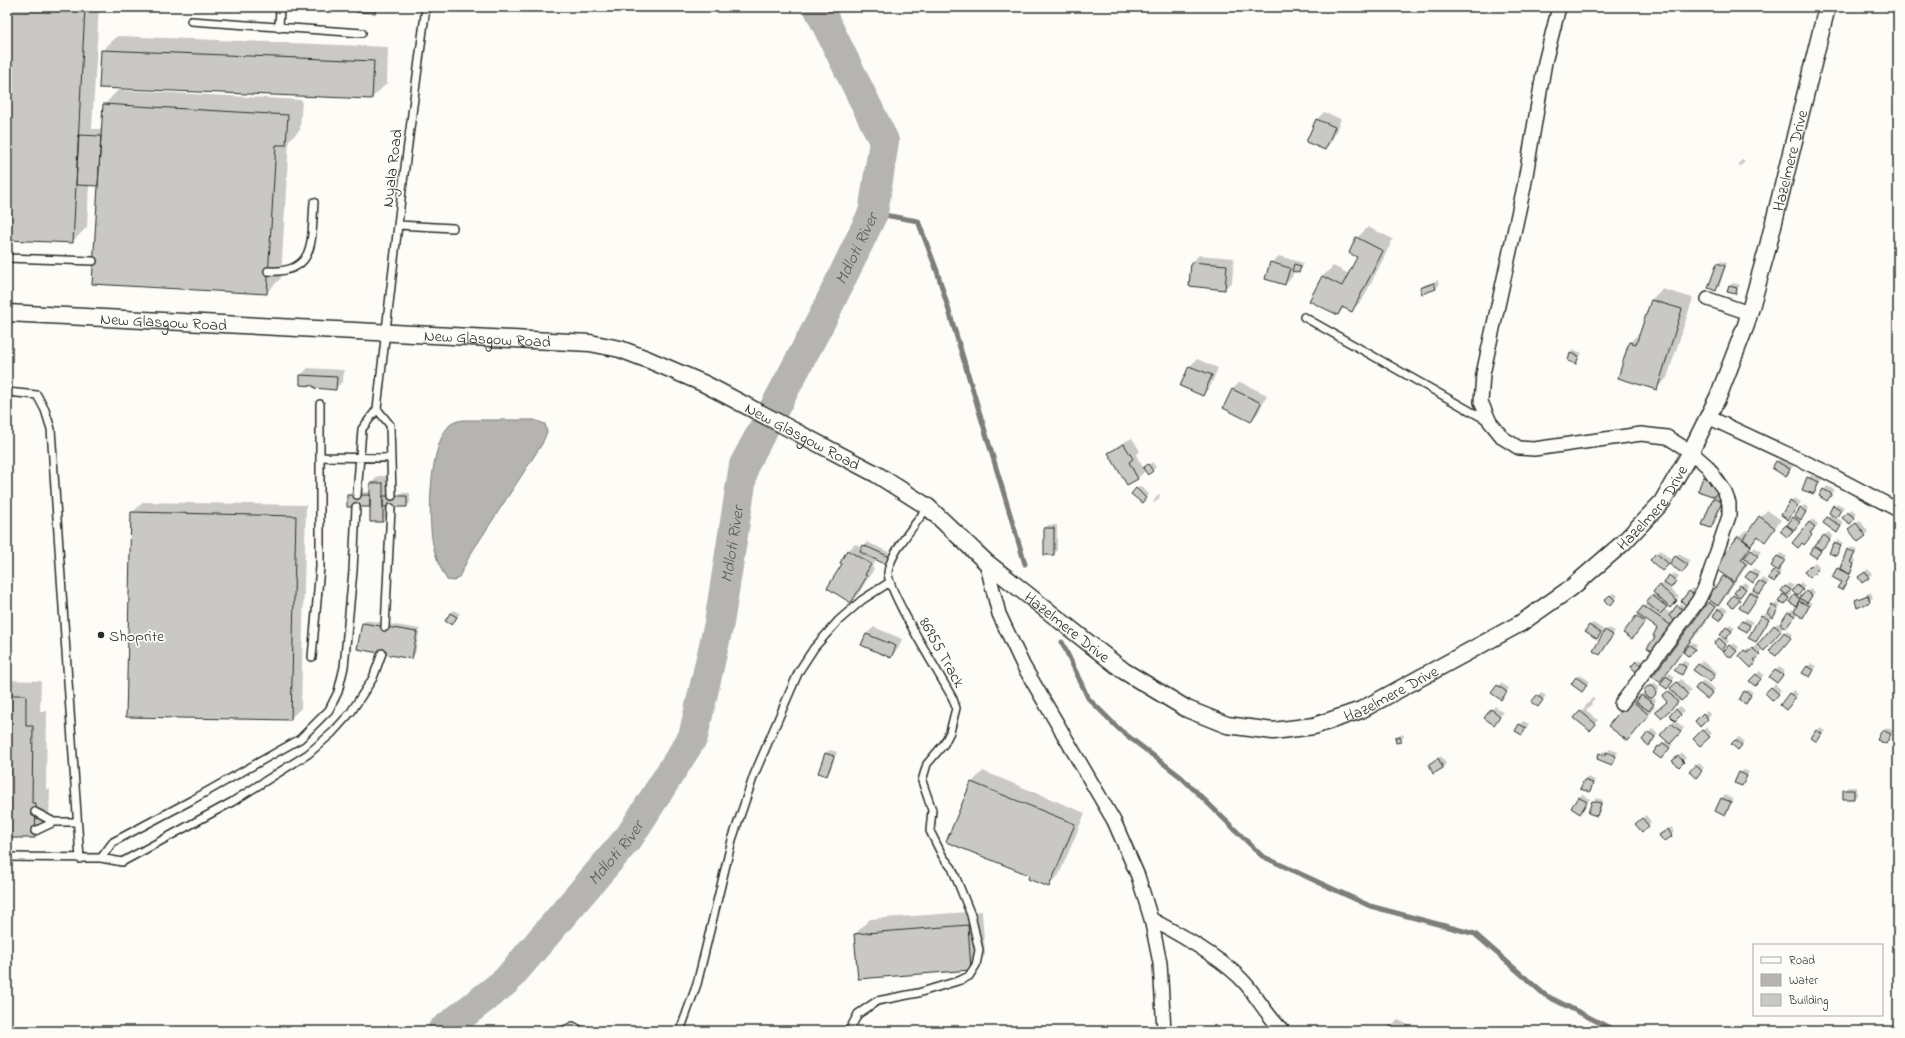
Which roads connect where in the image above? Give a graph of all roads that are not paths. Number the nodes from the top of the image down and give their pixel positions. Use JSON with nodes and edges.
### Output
{"nodes":[{"id":1,"x":280,"y":7,"type":"edge"},
{"id":2,"x":426,"y":7,"type":"edge"},
{"id":3,"x":1558,"y":7,"type":"edge"},
{"id":4,"x":1827,"y":7,"type":"edge"},
{"id":5,"x":191,"y":21,"type":"dead end"},
{"id":6,"x":280,"y":28,"type":"junction"},
{"id":7,"x":362,"y":33,"type":"dead end"},
{"id":8,"x":314,"y":202,"type":"dead end"},
{"id":9,"x":398,"y":225,"type":"junction"},
{"id":10,"x":453,"y":228,"type":"dead end"},
{"id":11,"x":7,"y":258,"type":"edge"},
{"id":12,"x":93,"y":261,"type":"dead end"},
{"id":13,"x":268,"y":271,"type":"dead end"},
{"id":14,"x":1708,"y":299,"type":"dead end"},
{"id":15,"x":7,"y":313,"type":"edge"},
{"id":16,"x":1749,"y":313,"type":"junction"},
{"id":17,"x":1304,"y":317,"type":"dead end"},
{"id":18,"x":385,"y":333,"type":"junction"},
{"id":19,"x":7,"y":392,"type":"edge"},
{"id":20,"x":320,"y":404,"type":"dead end"},
{"id":21,"x":377,"y":409,"type":"junction"},
{"id":22,"x":1708,"y":417,"type":"junction"},
{"id":23,"x":1490,"y":422,"type":"junction"},
{"id":24,"x":1691,"y":452,"type":"junction"},
{"id":25,"x":320,"y":457,"type":"junction"},
{"id":26,"x":359,"y":458,"type":"junction"},
{"id":27,"x":391,"y":458,"type":"junction"},
{"id":28,"x":357,"y":495,"type":"dead end"},
{"id":29,"x":392,"y":496,"type":"dead end"},
{"id":30,"x":356,"y":507,"type":"dead end"},
{"id":31,"x":928,"y":507,"type":"junction"},
{"id":32,"x":391,"y":508,"type":"dead end"},
{"id":33,"x":1898,"y":510,"type":"edge"},
{"id":34,"x":986,"y":562,"type":"junction"},
{"id":35,"x":890,"y":582,"type":"junction"},
{"id":36,"x":385,"y":627,"type":"dead end"},
{"id":37,"x":382,"y":653,"type":"dead end"},
{"id":38,"x":312,"y":657,"type":"dead end"},
{"id":39,"x":1621,"y":704,"type":"dead end"},
{"id":40,"x":35,"y":812,"type":"dead end"},
{"id":41,"x":54,"y":822,"type":"junction"},
{"id":42,"x":77,"y":822,"type":"junction"},
{"id":43,"x":35,"y":831,"type":"dead end"},
{"id":44,"x":7,"y":857,"type":"edge"},
{"id":45,"x":101,"y":858,"type":"junction"},
{"id":46,"x":80,"y":859,"type":"junction"},
{"id":47,"x":1150,"y":919,"type":"junction"},
{"id":48,"x":563,"y":1031,"type":"edge"},
{"id":49,"x":582,"y":1031,"type":"edge"},
{"id":50,"x":680,"y":1031,"type":"edge"},
{"id":51,"x":849,"y":1031,"type":"edge"},
{"id":52,"x":1164,"y":1031,"type":"edge"},
{"id":53,"x":1282,"y":1031,"type":"edge"}],
"edges":[{"from":1,"to":6,"type":"lane"},
{"from":2,"to":9,"type":"lane","name":"Nyala Road"},
{"from":3,"to":23,"type":"street"},
{"from":4,"to":16,"type":"street","name":"Hazelmere Drive"},
{"from":5,"to":6,"type":"lane"},
{"from":6,"to":7,"type":"lane"},
{"from":8,"to":13,"type":"lane"},
{"from":9,"to":10,"type":"lane"},
{"from":9,"to":18,"type":"lane","name":"Nyala Road"},
{"from":11,"to":12,"type":"lane"},
{"from":14,"to":16,"type":"street"},
{"from":15,"to":18,"type":"street","name":"New Glasgow Road"},
{"from":16,"to":22,"type":"street","name":"Hazelmere Drive"},
{"from":17,"to":23,"type":"lane"},
{"from":18,"to":21,"type":"lane","name":"Nyala Road"},
{"from":18,"to":31,"type":"street","name":"New Glasgow Road"},
{"from":19,"to":42,"type":"lane"},
{"from":20,"to":25,"type":"lane"},
{"from":21,"to":26,"type":"lane"},
{"from":21,"to":27,"type":"lane"},
{"from":22,"to":24,"type":"street","name":"Hazelmere Drive"},
{"from":22,"to":33,"type":"street"},
{"from":23,"to":24,"type":"street"},
{"from":24,"to":34,"type":"street","name":"Hazelmere Drive"},
{"from":24,"to":39,"type":"street"},
{"from":25,"to":26,"type":"lane"},
{"from":25,"to":38,"type":"lane"},
{"from":26,"to":27,"type":"lane"},
{"from":26,"to":28,"type":"lane"},
{"from":27,"to":29,"type":"lane"},
{"from":30,"to":45,"type":"lane"},
{"from":31,"to":34,"type":"street","name":"Hazelmere Drive"},
{"from":31,"to":35,"type":"lane","name":"86955 Track"},
{"from":32,"to":36,"type":"lane"},
{"from":34,"to":47,"type":"street"},
{"from":35,"to":50,"type":"lane"},
{"from":35,"to":51,"type":"lane","name":"86955 Track"},
{"from":37,"to":45,"type":"lane"},
{"from":40,"to":41,"type":"lane"},
{"from":41,"to":42,"type":"lane"},
{"from":41,"to":43,"type":"lane"},
{"from":42,"to":46,"type":"lane"},
{"from":44,"to":46,"type":"lane"},
{"from":45,"to":46,"type":"lane"},
{"from":47,"to":52,"type":"street"},
{"from":47,"to":53,"type":"street"},
{"from":48,"to":49,"type":"lane"}]}
